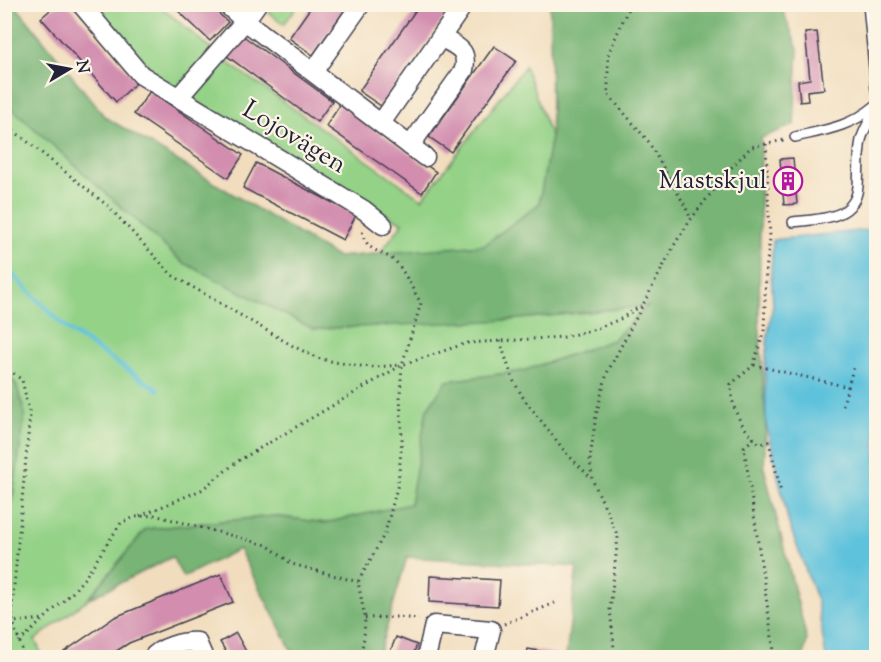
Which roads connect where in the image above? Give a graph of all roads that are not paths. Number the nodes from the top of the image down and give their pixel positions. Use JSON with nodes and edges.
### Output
{"nodes":[{"id":1,"x":81,"y":4,"type":"edge"},
{"id":2,"x":226,"y":4,"type":"edge"},
{"id":3,"x":257,"y":4,"type":"edge"},
{"id":4,"x":361,"y":4,"type":"edge"},
{"id":5,"x":464,"y":4,"type":"edge"},
{"id":6,"x":868,"y":4,"type":"edge"},
{"id":7,"x":245,"y":21,"type":"junction"},
{"id":8,"x":441,"y":37,"type":"junction"},
{"id":9,"x":313,"y":72,"type":"junction"},
{"id":10,"x":876,"y":90,"type":"edge"},
{"id":11,"x":178,"y":98,"type":"junction"},
{"id":12,"x":876,"y":106,"type":"edge"},
{"id":13,"x":381,"y":123,"type":"junction"},
{"id":14,"x":795,"y":138,"type":"road end"},
{"id":15,"x":410,"y":146,"type":"junction"},
{"id":16,"x":425,"y":157,"type":"dead end"},
{"id":17,"x":793,"y":222,"type":"dead end"},
{"id":18,"x":382,"y":225,"type":"dead end"},
{"id":19,"x":152,"y":657,"type":"edge"},
{"id":20,"x":204,"y":657,"type":"edge"},
{"id":21,"x":426,"y":657,"type":"edge"},
{"id":22,"x":484,"y":657,"type":"edge"}],
"edges":[{"from":1,"to":11,"type":"street","name":"Lojovägen"},
{"from":2,"to":7,"type":"street"},
{"from":3,"to":7,"type":"street"},
{"from":4,"to":9,"type":"street"},
{"from":5,"to":8,"type":"street"},
{"from":6,"to":10,"type":"lane"},
{"from":7,"to":9,"type":"street"},
{"from":7,"to":11,"type":"street"},
{"from":8,"to":13,"type":"street"},
{"from":8,"to":15,"type":"street"},
{"from":9,"to":13,"type":"street"},
{"from":11,"to":18,"type":"street","name":"Lojovägen"},
{"from":12,"to":14,"type":"lane"},
{"from":12,"to":17,"type":"lane"},
{"from":13,"to":15,"type":"street"},
{"from":15,"to":16,"type":"street"},
{"from":19,"to":20,"type":"street"},
{"from":21,"to":22,"type":"street"}]}
